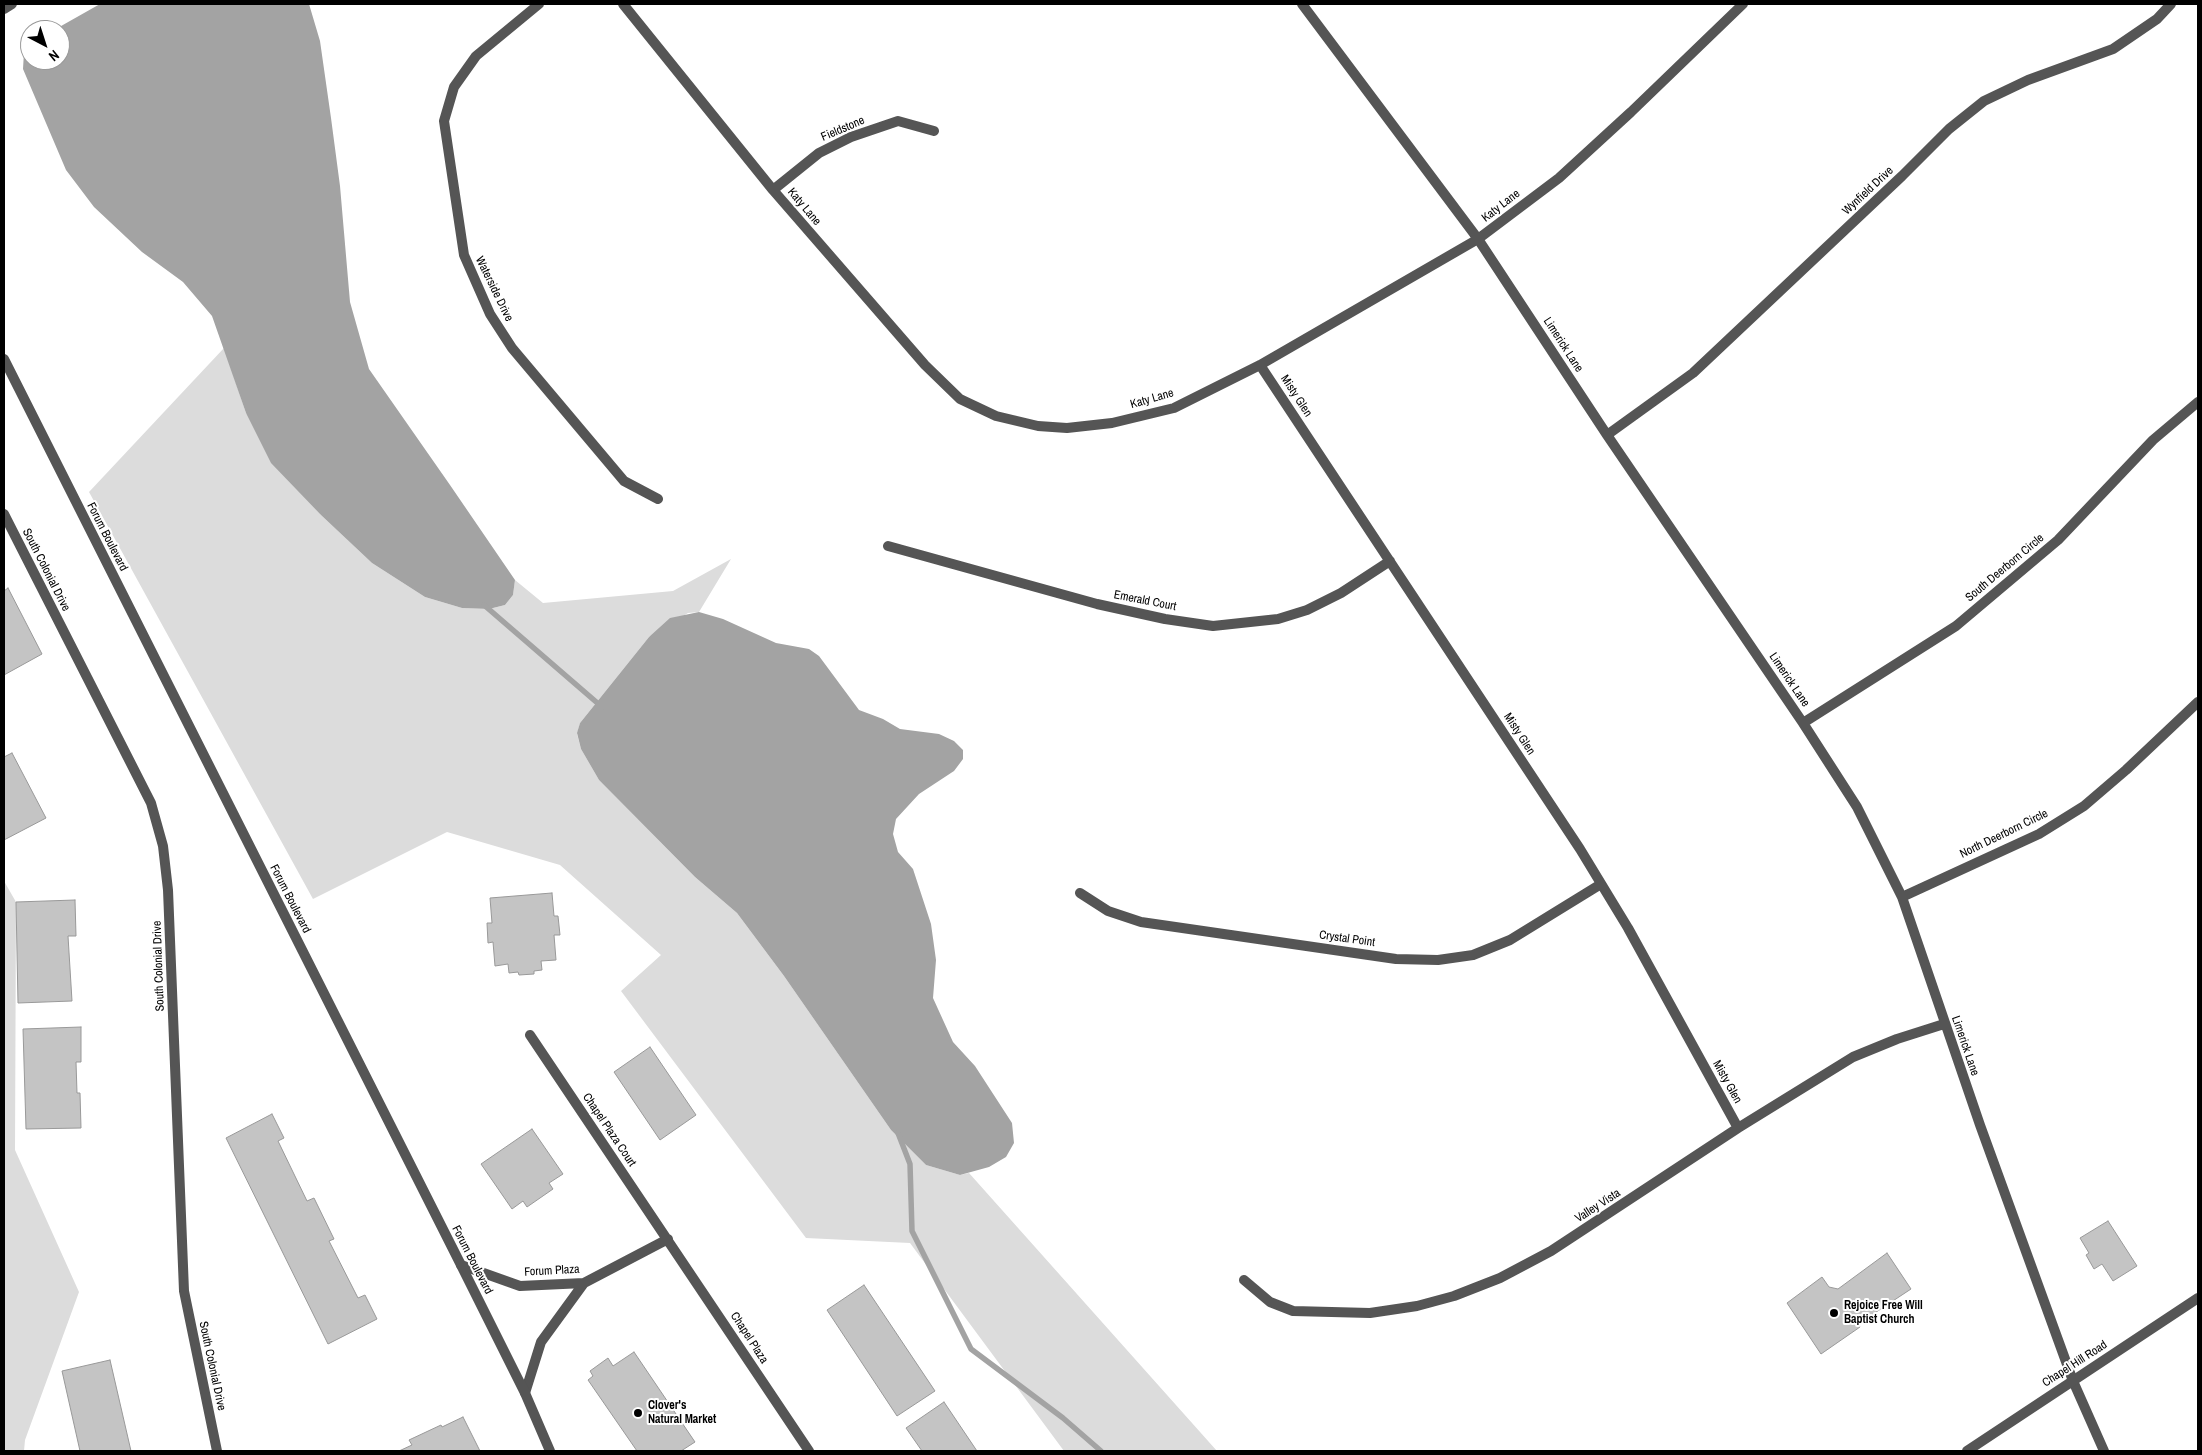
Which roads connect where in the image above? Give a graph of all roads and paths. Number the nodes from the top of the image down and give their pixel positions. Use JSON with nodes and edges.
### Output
{"nodes":[{"id":1,"x":12,"y":4,"type":"edge"},
{"id":2,"x":539,"y":4,"type":"edge"},
{"id":3,"x":623,"y":4,"type":"edge"},
{"id":4,"x":1302,"y":4,"type":"edge"},
{"id":5,"x":1743,"y":4,"type":"edge"},
{"id":6,"x":2171,"y":4,"type":"edge"},
{"id":7,"x":4,"y":9,"type":"edge"},
{"id":8,"x":934,"y":131,"type":"dead end"},
{"id":9,"x":773,"y":190,"type":"junction"},
{"id":10,"x":1478,"y":239,"type":"junction"},
{"id":11,"x":4,"y":359,"type":"edge"},
{"id":12,"x":1260,"y":365,"type":"junction"},
{"id":13,"x":2198,"y":402,"type":"edge"},
{"id":14,"x":1607,"y":435,"type":"junction"},
{"id":15,"x":658,"y":499,"type":"dead end"},
{"id":16,"x":4,"y":514,"type":"edge"},
{"id":17,"x":888,"y":546,"type":"dead end"},
{"id":18,"x":1390,"y":561,"type":"junction"},
{"id":19,"x":2198,"y":702,"type":"edge"},
{"id":20,"x":1803,"y":723,"type":"junction"},
{"id":21,"x":1601,"y":884,"type":"junction"},
{"id":22,"x":1080,"y":893,"type":"dead end"},
{"id":23,"x":1902,"y":897,"type":"junction"},
{"id":24,"x":1944,"y":1024,"type":"junction"},
{"id":25,"x":530,"y":1035,"type":"dead end"},
{"id":26,"x":1738,"y":1128,"type":"junction"},
{"id":27,"x":668,"y":1240,"type":"junction"},
{"id":28,"x":460,"y":1264,"type":"junction"},
{"id":29,"x":1244,"y":1280,"type":"dead end"},
{"id":30,"x":584,"y":1283,"type":"junction"},
{"id":31,"x":2198,"y":1298,"type":"edge"},
{"id":32,"x":2073,"y":1381,"type":"junction"},
{"id":33,"x":525,"y":1394,"type":"junction"},
{"id":34,"x":217,"y":1451,"type":"edge"},
{"id":35,"x":550,"y":1451,"type":"edge"},
{"id":36,"x":809,"y":1451,"type":"edge"},
{"id":37,"x":1967,"y":1451,"type":"edge"},
{"id":38,"x":2104,"y":1451,"type":"edge"}],
"edges":[{"from":1,"to":7,"type":"street"},
{"from":2,"to":15,"type":"street","name":"Waterside Drive"},
{"from":3,"to":9,"type":"street","name":"Katy Lane"},
{"from":4,"to":10,"type":"street","name":"Limerick Lane"},
{"from":5,"to":10,"type":"street","name":"Katy Lane"},
{"from":6,"to":14,"type":"street","name":"Wynfield Drive"},
{"from":8,"to":9,"type":"street","name":"Fieldstone"},
{"from":9,"to":12,"type":"street","name":"Katy Lane"},
{"from":10,"to":12,"type":"street","name":"Katy Lane"},
{"from":10,"to":14,"type":"street","name":"Limerick Lane"},
{"from":11,"to":28,"type":"street","name":"Forum Boulevard"},
{"from":12,"to":18,"type":"street","name":"Misty Glen"},
{"from":13,"to":20,"type":"street","name":"South Deerborn Circle"},
{"from":14,"to":20,"type":"street","name":"Limerick Lane"},
{"from":16,"to":34,"type":"street","name":"South Colonial Drive"},
{"from":17,"to":18,"type":"street","name":"Emerald Court"},
{"from":18,"to":21,"type":"street","name":"Misty Glen"},
{"from":19,"to":23,"type":"street","name":"North Deerborn Circle"},
{"from":20,"to":23,"type":"street","name":"Limerick Lane"},
{"from":21,"to":22,"type":"street","name":"Crystal Point"},
{"from":21,"to":26,"type":"street","name":"Misty Glen"},
{"from":23,"to":24,"type":"street","name":"Limerick Lane"},
{"from":24,"to":26,"type":"street","name":"Valley Vista"},
{"from":24,"to":32,"type":"street","name":"Limerick Lane"},
{"from":25,"to":27,"type":"street","name":"Chapel Plaza Court"},
{"from":26,"to":29,"type":"street","name":"Valley Vista"},
{"from":27,"to":30,"type":"street","name":"Forum Plaza"},
{"from":27,"to":36,"type":"street","name":"Chapel Plaza"},
{"from":28,"to":30,"type":"street","name":"Forum Plaza"},
{"from":28,"to":33,"type":"street","name":"Forum Boulevard"},
{"from":30,"to":33,"type":"street"},
{"from":31,"to":32,"type":"street","name":"Chapel Hill Road"},
{"from":32,"to":37,"type":"street","name":"Chapel Hill Road"},
{"from":32,"to":38,"type":"street","name":"Limerick Lane"},
{"from":33,"to":35,"type":"street","name":"Forum Boulevard"}]}
